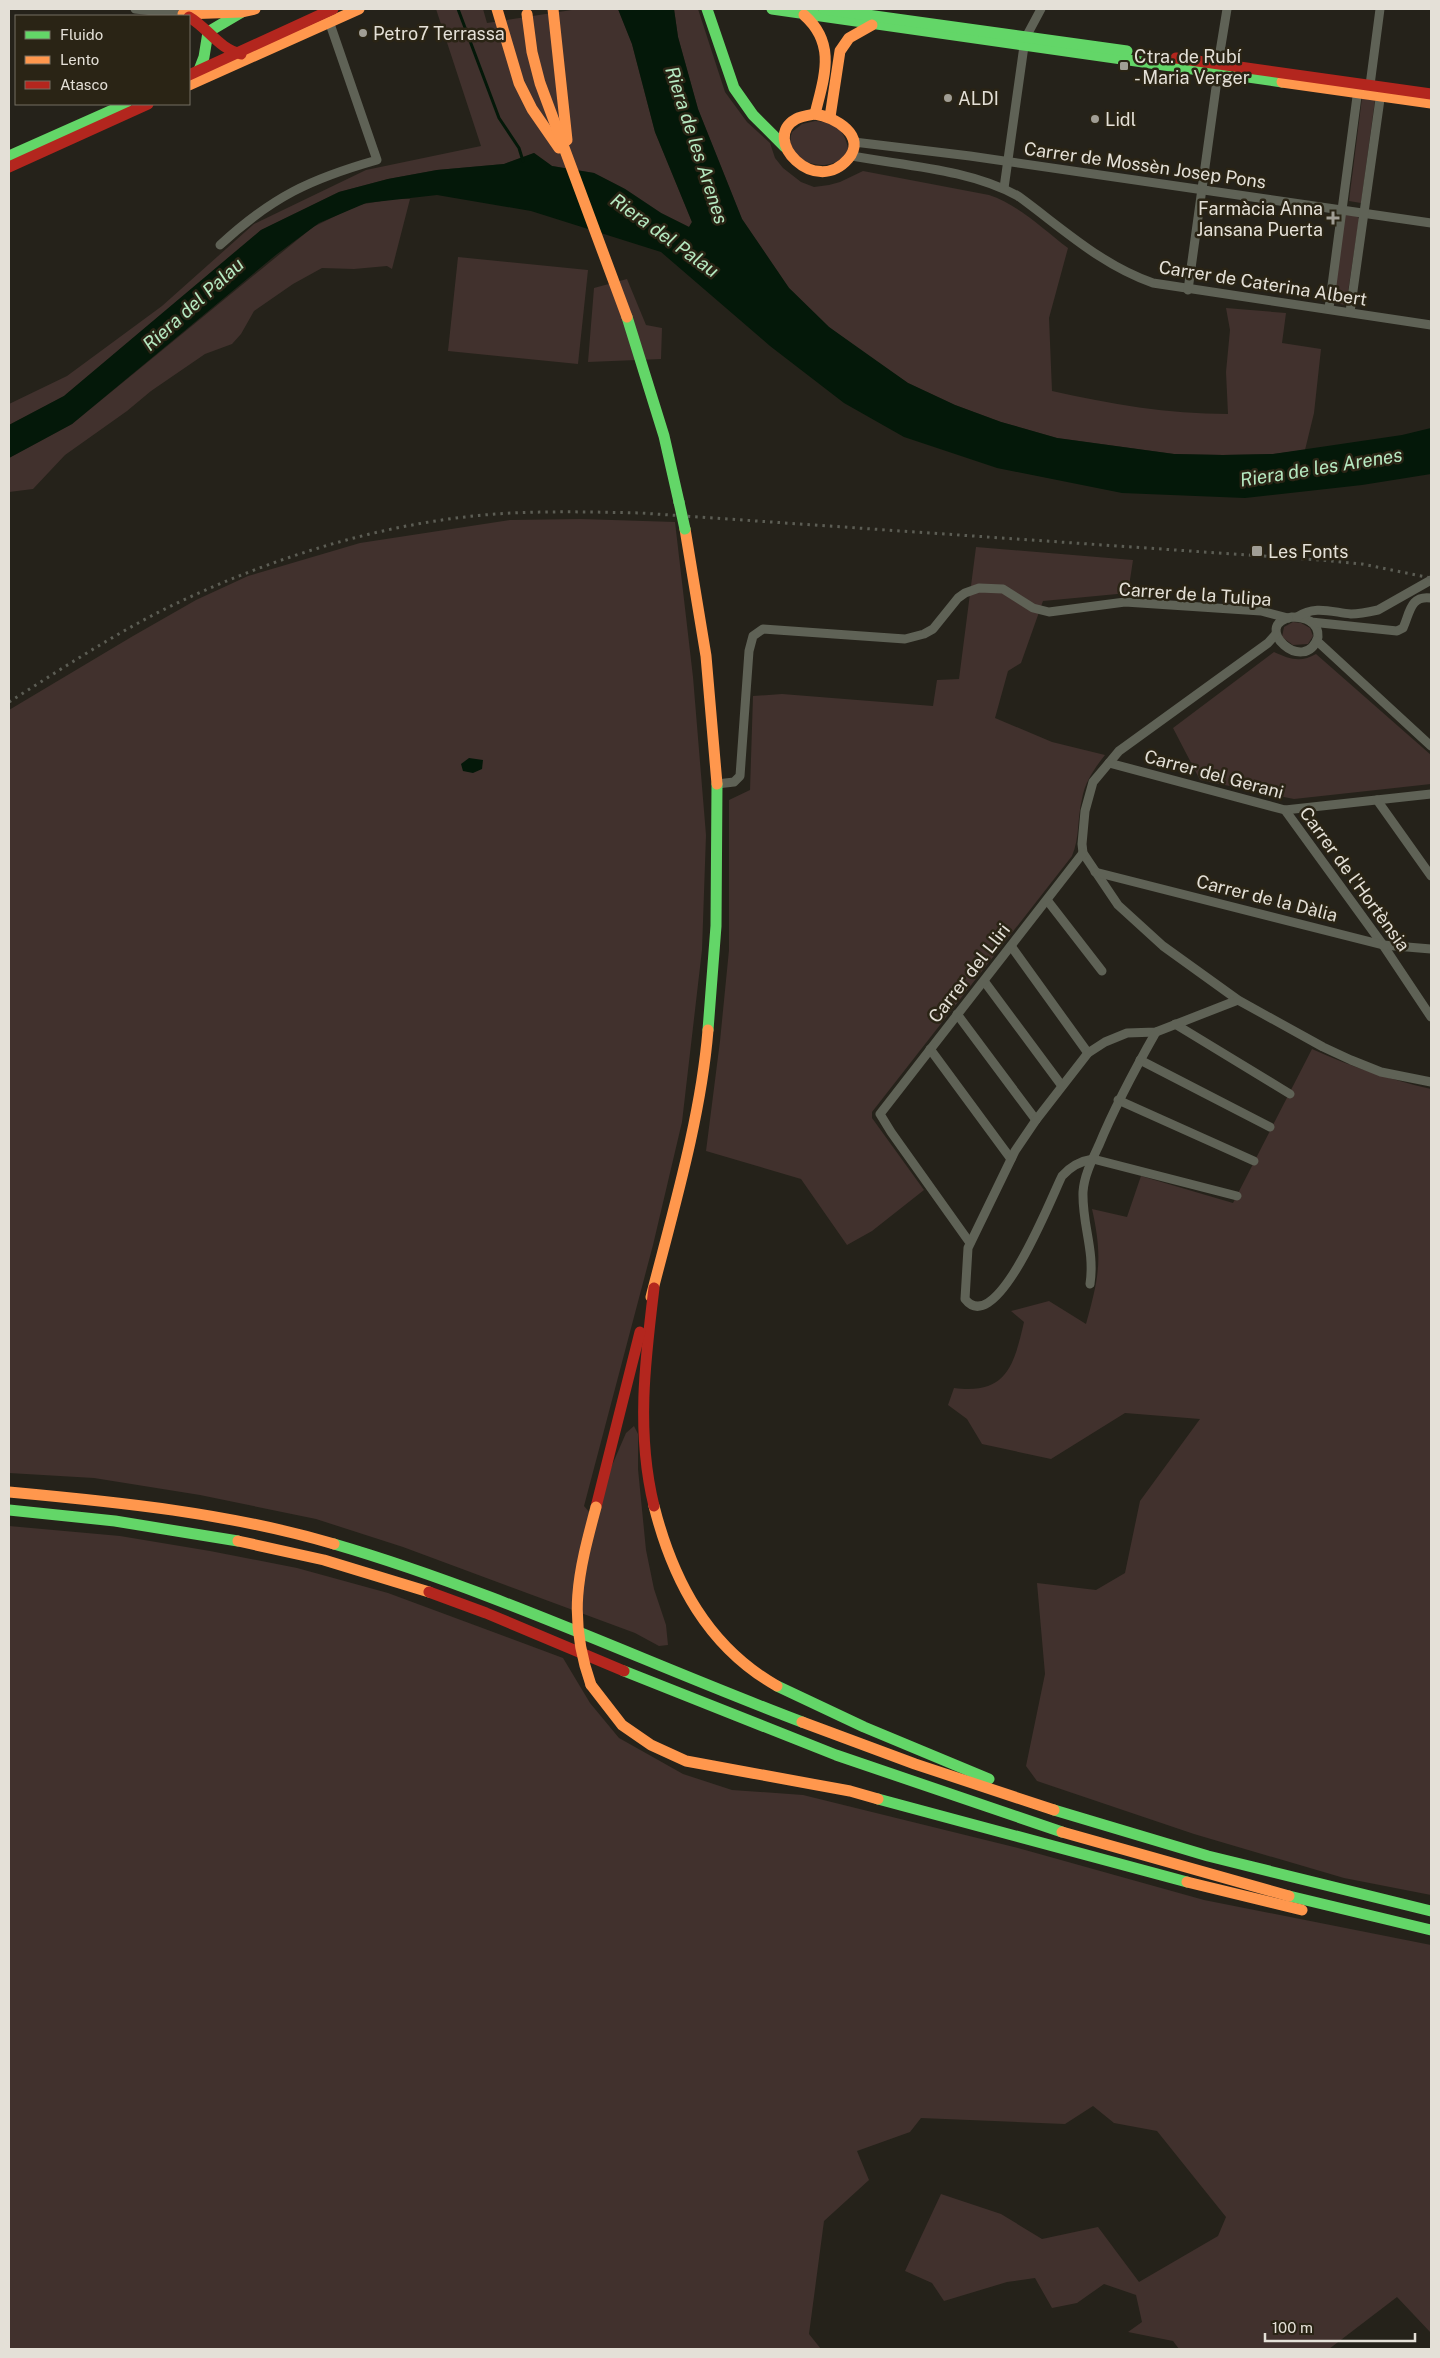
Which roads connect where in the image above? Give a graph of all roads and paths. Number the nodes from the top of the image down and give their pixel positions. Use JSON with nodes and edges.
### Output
{"nodes":[{"id":1,"x":135,"y":9,"type":"edge"},
{"id":2,"x":255,"y":9,"type":"edge"},
{"id":3,"x":333,"y":9,"type":"edge"},
{"id":4,"x":360,"y":9,"type":"edge"},
{"id":5,"x":497,"y":9,"type":"edge"},
{"id":6,"x":553,"y":9,"type":"edge"},
{"id":7,"x":707,"y":9,"type":"edge"},
{"id":8,"x":772,"y":9,"type":"edge"},
{"id":9,"x":830,"y":9,"type":"edge"},
{"id":10,"x":1041,"y":9,"type":"edge"},
{"id":11,"x":1226,"y":9,"type":"edge"},
{"id":12,"x":1380,"y":9,"type":"edge"},
{"id":13,"x":242,"y":12,"type":"junction"},
{"id":14,"x":792,"y":13,"type":"junction"},
{"id":15,"x":185,"y":14,"type":"edge"},
{"id":16,"x":527,"y":14,"type":"dead end"},
{"id":17,"x":804,"y":15,"type":"junction"},
{"id":18,"x":190,"y":17,"type":"edge"},
{"id":19,"x":330,"y":22,"type":"junction"},
{"id":20,"x":872,"y":25,"type":"junction"},
{"id":21,"x":208,"y":32,"type":"junction"},
{"id":22,"x":293,"y":37,"type":"junction"},
{"id":23,"x":1025,"y":41,"type":"junction"},
{"id":24,"x":236,"y":54,"type":"junction"},
{"id":25,"x":1218,"y":69,"type":"junction"},
{"id":26,"x":194,"y":72,"type":"edge"},
{"id":27,"x":190,"y":85,"type":"edge"},
{"id":28,"x":1370,"y":89,"type":"junction"},
{"id":29,"x":1431,"y":94,"type":"edge"},
{"id":30,"x":1431,"y":103,"type":"edge"},
{"id":31,"x":124,"y":105,"type":"edge"},
{"id":32,"x":146,"y":105,"type":"edge"},
{"id":33,"x":816,"y":114,"type":"junction"},
{"id":34,"x":830,"y":117,"type":"junction"},
{"id":35,"x":758,"y":120,"type":"junction"},
{"id":36,"x":792,"y":122,"type":"junction"},
{"id":37,"x":554,"y":123,"type":"junction"},
{"id":38,"x":854,"y":142,"type":"junction"},
{"id":39,"x":784,"y":147,"type":"junction"},
{"id":40,"x":9,"y":156,"type":"edge"},
{"id":41,"x":852,"y":156,"type":"junction"},
{"id":42,"x":1008,"y":163,"type":"junction"},
{"id":43,"x":9,"y":167,"type":"edge"},
{"id":44,"x":571,"y":167,"type":"junction"},
{"id":45,"x":1004,"y":188,"type":"junction"},
{"id":46,"x":1202,"y":189,"type":"junction"},
{"id":47,"x":1341,"y":209,"type":"junction"},
{"id":48,"x":1364,"y":212,"type":"junction"},
{"id":49,"x":1431,"y":223,"type":"edge"},
{"id":50,"x":220,"y":244,"type":"dead end"},
{"id":51,"x":1188,"y":290,"type":"junction"},
{"id":52,"x":1329,"y":308,"type":"junction"},
{"id":53,"x":1350,"y":312,"type":"junction"},
{"id":54,"x":1431,"y":326,"type":"edge"},
{"id":55,"x":1431,"y":580,"type":"edge"},
{"id":56,"x":1431,"y":598,"type":"edge"},
{"id":57,"x":1298,"y":617,"type":"junction"},
{"id":58,"x":1288,"y":618,"type":"junction"},
{"id":59,"x":1311,"y":622,"type":"junction"},
{"id":60,"x":1276,"y":634,"type":"junction"},
{"id":61,"x":1317,"y":641,"type":"junction"},
{"id":62,"x":1431,"y":746,"type":"edge"},
{"id":63,"x":1109,"y":763,"type":"junction"},
{"id":64,"x":717,"y":784,"type":"junction"},
{"id":65,"x":1431,"y":794,"type":"edge"},
{"id":66,"x":1377,"y":800,"type":"junction"},
{"id":67,"x":1285,"y":810,"type":"junction"},
{"id":68,"x":1083,"y":853,"type":"junction"},
{"id":69,"x":1095,"y":872,"type":"junction"},
{"id":70,"x":1431,"y":876,"type":"edge"},
{"id":71,"x":1047,"y":900,"type":"junction"},
{"id":72,"x":1382,"y":945,"type":"junction"},
{"id":73,"x":1011,"y":946,"type":"junction"},
{"id":74,"x":1431,"y":949,"type":"edge"},
{"id":75,"x":1102,"y":971,"type":"dead end"},
{"id":76,"x":984,"y":981,"type":"junction"},
{"id":77,"x":1238,"y":1000,"type":"junction"},
{"id":78,"x":957,"y":1014,"type":"junction"},
{"id":79,"x":1431,"y":1017,"type":"edge"},
{"id":80,"x":1176,"y":1024,"type":"junction"},
{"id":81,"x":1156,"y":1032,"type":"junction"},
{"id":82,"x":930,"y":1049,"type":"junction"},
{"id":83,"x":1088,"y":1053,"type":"junction"},
{"id":84,"x":1140,"y":1060,"type":"junction"},
{"id":85,"x":1431,"y":1082,"type":"edge"},
{"id":86,"x":1062,"y":1086,"type":"junction"},
{"id":87,"x":1290,"y":1094,"type":"dead end"},
{"id":88,"x":1118,"y":1100,"type":"junction"},
{"id":89,"x":1036,"y":1120,"type":"junction"},
{"id":90,"x":1270,"y":1127,"type":"dead end"},
{"id":91,"x":1011,"y":1160,"type":"junction"},
{"id":92,"x":1093,"y":1160,"type":"junction"},
{"id":93,"x":1254,"y":1161,"type":"dead end"},
{"id":94,"x":1237,"y":1196,"type":"dead end"},
{"id":95,"x":970,"y":1243,"type":"junction"},
{"id":96,"x":1090,"y":1284,"type":"dead end"},
{"id":97,"x":654,"y":1288,"type":"junction"},
{"id":98,"x":9,"y":1492,"type":"edge"},
{"id":99,"x":9,"y":1510,"type":"edge"},
{"id":100,"x":1085,"y":1820,"type":"junction"},
{"id":101,"x":1431,"y":1911,"type":"edge"},
{"id":102,"x":1426,"y":1929,"type":"edge"}],
"edges":[{"from":1,"to":15,"type":"street"},
{"from":2,"to":13,"type":"main road"},
{"from":3,"to":24,"type":"main road"},
{"from":4,"to":19,"type":"main road"},
{"from":5,"to":37,"type":"main road"},
{"from":6,"to":37,"type":"main road"},
{"from":7,"to":35,"type":"main road"},
{"from":8,"to":14,"type":"main road"},
{"from":9,"to":14,"type":"main road"},
{"from":9,"to":23,"type":"main road"},
{"from":10,"to":23,"type":"street"},
{"from":11,"to":25,"type":"street"},
{"from":12,"to":28,"type":"street"},
{"from":13,"to":15,"type":"main road"},
{"from":13,"to":21,"type":"main road"},
{"from":14,"to":17,"type":"main road"},
{"from":16,"to":37,"type":"main road"},
{"from":17,"to":20,"type":"main road"},
{"from":17,"to":33,"type":"main road"},
{"from":18,"to":21,"type":"main road"},
{"from":19,"to":22,"type":"main road"},
{"from":19,"to":50,"type":"street"},
{"from":20,"to":23,"type":"main road"},
{"from":20,"to":34,"type":"main road"},
{"from":21,"to":24,"type":"main road"},
{"from":21,"to":26,"type":"main road"},
{"from":22,"to":24,"type":"main road"},
{"from":22,"to":27,"type":"main road"},
{"from":23,"to":25,"type":"main road"},
{"from":23,"to":42,"type":"street"},
{"from":24,"to":26,"type":"main road"},
{"from":25,"to":28,"type":"main road"},
{"from":25,"to":46,"type":"street"},
{"from":28,"to":29,"type":"main road"},
{"from":28,"to":30,"type":"main road"},
{"from":28,"to":47,"type":"street"},
{"from":28,"to":48,"type":"street"},
{"from":31,"to":40,"type":"main road"},
{"from":32,"to":43,"type":"main road"},
{"from":33,"to":34,"type":"main road"},
{"from":33,"to":36,"type":"main road"},
{"from":34,"to":38,"type":"main road"},
{"from":35,"to":36,"type":"main road"},
{"from":35,"to":39,"type":"main road"},
{"from":36,"to":39,"type":"main road"},
{"from":37,"to":44,"type":"main road"},
{"from":37,"to":44,"type":"main road"},
{"from":38,"to":41,"type":"main road"},
{"from":38,"to":42,"type":"street","name":"Carrer de Mossèn Josep Pons"},
{"from":39,"to":41,"type":"main road"},
{"from":41,"to":45,"type":"street","name":"Carrer de Caterina Albert"},
{"from":42,"to":45,"type":"street"},
{"from":42,"to":46,"type":"street","name":"Carrer de Mossèn Josep Pons"},
{"from":44,"to":64,"type":"main road","bridge":true},
{"from":45,"to":51,"type":"street","name":"Carrer de Caterina Albert"},
{"from":46,"to":47,"type":"street","name":"Carrer de Mossèn Josep Pons"},
{"from":46,"to":51,"type":"street"},
{"from":47,"to":48,"type":"street","name":"Carrer de Mossèn Josep Pons"},
{"from":47,"to":52,"type":"street"},
{"from":48,"to":49,"type":"street","name":"Carrer de Mossèn Josep Pons"},
{"from":48,"to":53,"type":"street"},
{"from":51,"to":52,"type":"street","name":"Carrer de Caterina Albert"},
{"from":52,"to":53,"type":"street","name":"Carrer de Caterina Albert"},
{"from":53,"to":54,"type":"street","name":"Carrer de Caterina Albert"},
{"from":55,"to":57,"type":"street"},
{"from":56,"to":59,"type":"street"},
{"from":57,"to":58,"type":"street"},
{"from":57,"to":59,"type":"street"},
{"from":58,"to":60,"type":"street"},
{"from":58,"to":64,"type":"street","name":"Carrer de la Tulipa"},
{"from":59,"to":61,"type":"street"},
{"from":60,"to":61,"type":"street"},
{"from":60,"to":63,"type":"street"},
{"from":61,"to":62,"type":"street"},
{"from":63,"to":67,"type":"street","name":"Carrer del Gerani"},
{"from":63,"to":68,"type":"street"},
{"from":64,"to":97,"type":"main road"},
{"from":65,"to":66,"type":"street","name":"Carrer del Gerani"},
{"from":66,"to":67,"type":"street","name":"Carrer del Gerani"},
{"from":66,"to":70,"type":"street"},
{"from":67,"to":72,"type":"street","name":"Carrer de l'Hortènsia"},
{"from":68,"to":69,"type":"street"},
{"from":68,"to":71,"type":"street","name":"Carrer del Lliri"},
{"from":69,"to":72,"type":"street","name":"Carrer de la Dàlia"},
{"from":69,"to":77,"type":"street"},
{"from":71,"to":73,"type":"street","name":"Carrer del Lliri"},
{"from":71,"to":75,"type":"street"},
{"from":72,"to":74,"type":"street","name":"Carrer de la Dàlia"},
{"from":72,"to":79,"type":"street","name":"Carrer de l'Hortènsia"},
{"from":73,"to":76,"type":"street","name":"Carrer del Lliri"},
{"from":73,"to":83,"type":"street"},
{"from":76,"to":78,"type":"street","name":"Carrer del Lliri"},
{"from":76,"to":86,"type":"street"},
{"from":77,"to":80,"type":"street"},
{"from":77,"to":85,"type":"street"},
{"from":78,"to":82,"type":"street","name":"Carrer del Lliri"},
{"from":78,"to":89,"type":"street"},
{"from":80,"to":81,"type":"street"},
{"from":80,"to":87,"type":"street"},
{"from":81,"to":83,"type":"street"},
{"from":81,"to":84,"type":"street"},
{"from":82,"to":91,"type":"street"},
{"from":82,"to":95,"type":"street","name":"Carrer del Lliri"},
{"from":83,"to":86,"type":"street"},
{"from":84,"to":88,"type":"street"},
{"from":84,"to":90,"type":"street"},
{"from":86,"to":89,"type":"street"},
{"from":88,"to":92,"type":"street"},
{"from":88,"to":93,"type":"street"},
{"from":89,"to":91,"type":"street"},
{"from":91,"to":95,"type":"street"},
{"from":92,"to":94,"type":"street"},
{"from":92,"to":95,"type":"street"},
{"from":92,"to":96,"type":"street"},
{"from":97,"to":100,"type":"main road"},
{"from":97,"to":102,"type":"main road","bridge":true},
{"from":98,"to":100,"type":"main road"},
{"from":99,"to":102,"type":"main road"},
{"from":100,"to":101,"type":"main road"}]}
